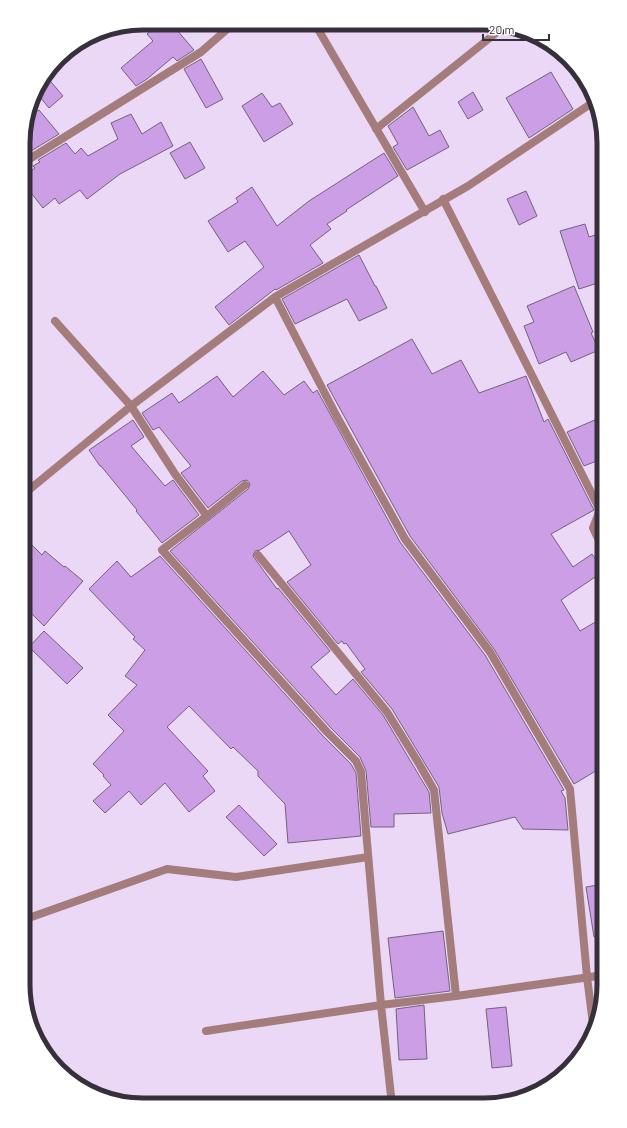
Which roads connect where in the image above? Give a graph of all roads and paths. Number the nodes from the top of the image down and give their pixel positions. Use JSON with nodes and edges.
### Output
{"nodes":[{"id":1,"x":227,"y":30,"type":"edge"},
{"id":2,"x":318,"y":30,"type":"edge"},
{"id":3,"x":498,"y":31,"type":"edge"},
{"id":4,"x":590,"y":104,"type":"edge"},
{"id":5,"x":376,"y":129,"type":"junction"},
{"id":6,"x":31,"y":158,"type":"dead end"},
{"id":7,"x":443,"y":199,"type":"junction"},
{"id":8,"x":424,"y":212,"type":"junction"},
{"id":9,"x":276,"y":297,"type":"junction"},
{"id":10,"x":55,"y":321,"type":"dead end"},
{"id":11,"x":131,"y":406,"type":"junction"},
{"id":12,"x":245,"y":485,"type":"dead end"},
{"id":13,"x":30,"y":489,"type":"edge"},
{"id":14,"x":597,"y":504,"type":"edge"},
{"id":15,"x":207,"y":516,"type":"junction"},
{"id":16,"x":597,"y":518,"type":"edge"},
{"id":17,"x":597,"y":536,"type":"edge"},
{"id":18,"x":258,"y":556,"type":"dead end"},
{"id":19,"x":368,"y":857,"type":"junction"},
{"id":20,"x":30,"y":918,"type":"edge"},
{"id":21,"x":597,"y":975,"type":"edge"},
{"id":22,"x":587,"y":976,"type":"junction"},
{"id":23,"x":456,"y":996,"type":"junction"},
{"id":24,"x":381,"y":1005,"type":"junction"},
{"id":25,"x":592,"y":1017,"type":"edge"},
{"id":26,"x":206,"y":1031,"type":"dead end"},
{"id":27,"x":391,"y":1098,"type":"edge"}],
"edges":[{"from":1,"to":6,"type":"street"},
{"from":2,"to":5,"type":"street"},
{"from":3,"to":5,"type":"street"},
{"from":4,"to":7,"type":"street"},
{"from":5,"to":8,"type":"street"},
{"from":7,"to":8,"type":"street"},
{"from":7,"to":14,"type":"street"},
{"from":8,"to":9,"type":"street"},
{"from":9,"to":11,"type":"street"},
{"from":9,"to":22,"type":"street"},
{"from":10,"to":11,"type":"street"},
{"from":11,"to":13,"type":"street"},
{"from":11,"to":15,"type":"street"},
{"from":12,"to":15,"type":"street"},
{"from":15,"to":19,"type":"street"},
{"from":16,"to":17,"type":"street"},
{"from":18,"to":23,"type":"street"},
{"from":19,"to":20,"type":"street"},
{"from":19,"to":24,"type":"street"},
{"from":21,"to":22,"type":"street"},
{"from":22,"to":23,"type":"street"},
{"from":22,"to":25,"type":"street"},
{"from":23,"to":24,"type":"street"},
{"from":24,"to":26,"type":"street"},
{"from":24,"to":27,"type":"street"}]}
